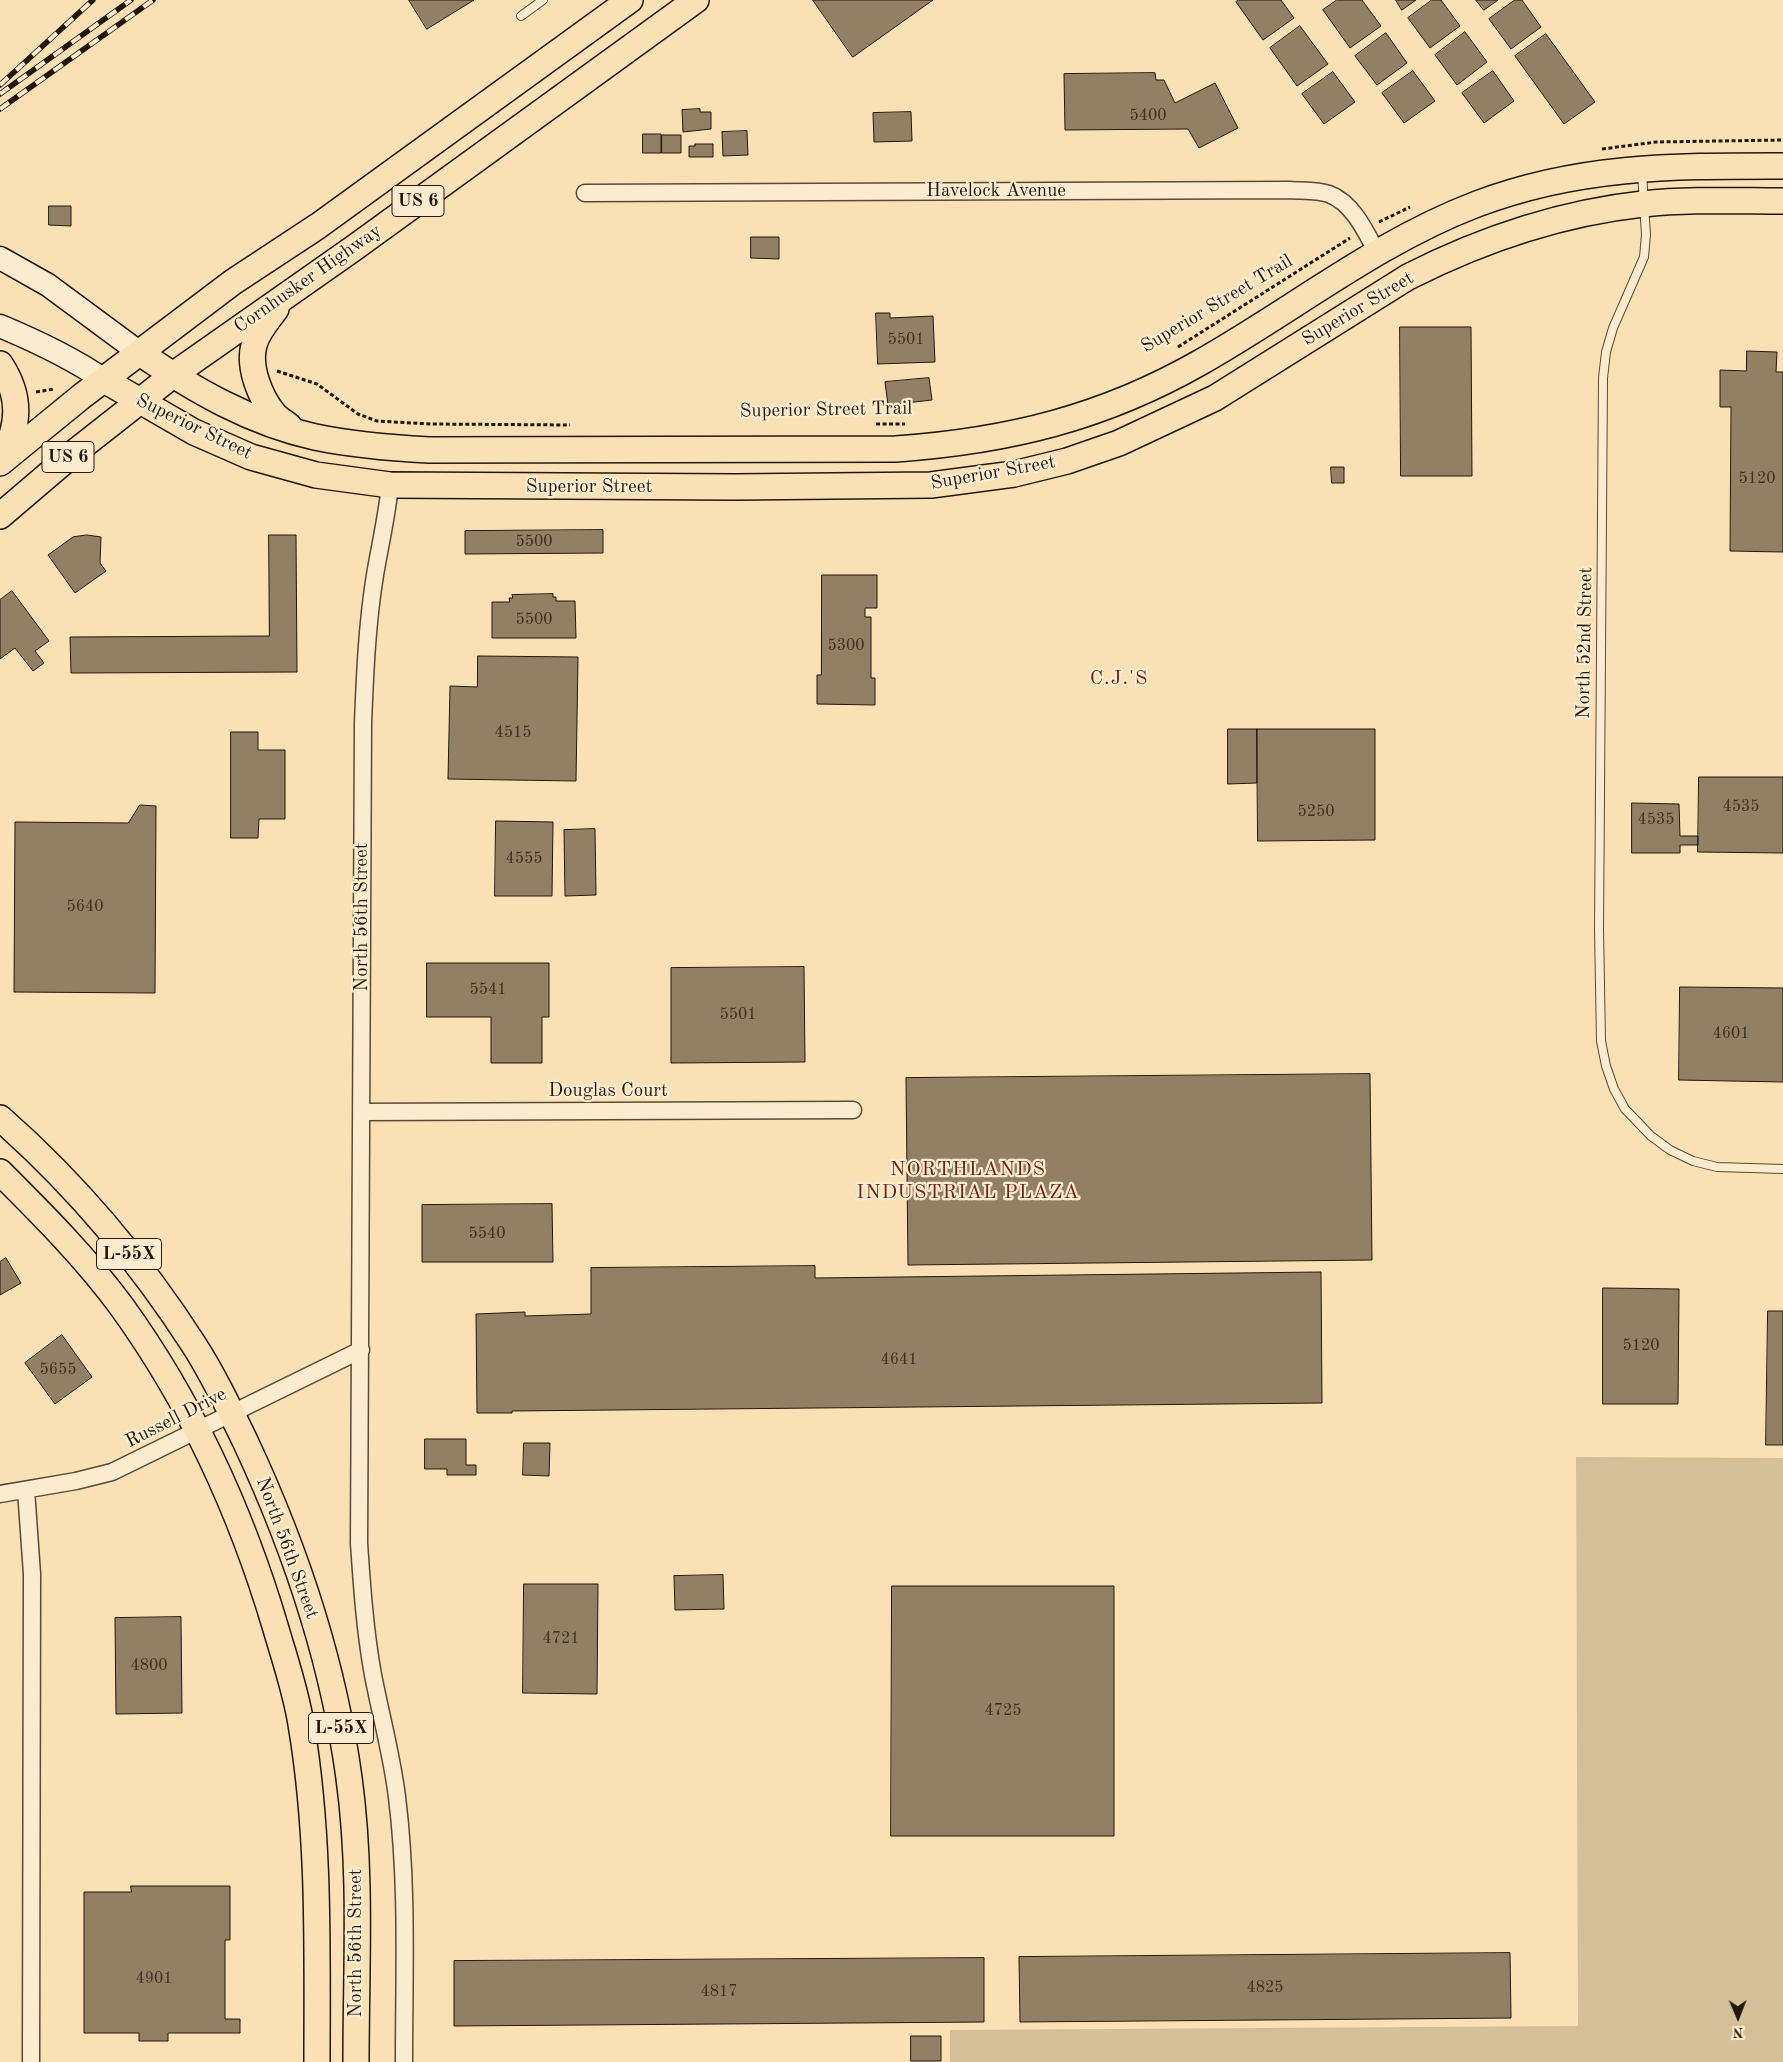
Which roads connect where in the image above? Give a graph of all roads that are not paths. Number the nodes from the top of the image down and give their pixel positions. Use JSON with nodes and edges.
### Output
{"nodes":[{"id":1,"x":543,"y":0,"type":"edge"},
{"id":2,"x":630,"y":0,"type":"edge"},
{"id":3,"x":696,"y":0,"type":"edge"},
{"id":4,"x":521,"y":16,"type":"dead end"},
{"id":5,"x":1783,"y":166,"type":"edge"},
{"id":6,"x":1641,"y":168,"type":"junction"},
{"id":7,"x":585,"y":192,"type":"dead end"},
{"id":8,"x":1783,"y":201,"type":"edge"},
{"id":9,"x":1644,"y":204,"type":"junction"},
{"id":10,"x":1377,"y":253,"type":"junction"},
{"id":11,"x":0,"y":258,"type":"edge"},
{"id":12,"x":286,"y":294,"type":"junction"},
{"id":13,"x":0,"y":326,"type":"edge"},
{"id":14,"x":140,"y":353,"type":"junction"},
{"id":15,"x":0,"y":364,"type":"edge"},
{"id":16,"x":173,"y":375,"type":"junction"},
{"id":17,"x":104,"y":380,"type":"junction"},
{"id":18,"x":139,"y":401,"type":"junction"},
{"id":19,"x":296,"y":432,"type":"junction"},
{"id":20,"x":1,"y":462,"type":"edge"},
{"id":21,"x":390,"y":485,"type":"junction"},
{"id":22,"x":0,"y":516,"type":"edge"},
{"id":23,"x":853,"y":1110,"type":"dead end"},
{"id":24,"x":362,"y":1112,"type":"junction"},
{"id":25,"x":0,"y":1118,"type":"edge"},
{"id":26,"x":1783,"y":1169,"type":"edge"},
{"id":27,"x":0,"y":1172,"type":"edge"},
{"id":28,"x":361,"y":1350,"type":"junction"},
{"id":29,"x":231,"y":1412,"type":"junction"},
{"id":30,"x":196,"y":1430,"type":"junction"},
{"id":31,"x":26,"y":1490,"type":"junction"},
{"id":32,"x":0,"y":1494,"type":"edge"},
{"id":33,"x":31,"y":2062,"type":"edge"},
{"id":34,"x":317,"y":2062,"type":"edge"},
{"id":35,"x":356,"y":2062,"type":"edge"},
{"id":36,"x":404,"y":2062,"type":"edge"}],
"edges":[{"from":1,"to":4,"type":"lane"},
{"from":2,"to":14,"type":"main road","name":"Cornhusker Highway","number":"US 6"},
{"from":3,"to":12,"type":"main road","name":"Cornhusker Highway","number":"US 6"},
{"from":5,"to":6,"type":"main road","name":"Superior Street"},
{"from":6,"to":9,"type":"lane","name":"North 52nd Street"},
{"from":6,"to":10,"type":"main road","name":"Superior Street"},
{"from":7,"to":10,"type":"street","name":"Havelock Avenue"},
{"from":8,"to":9,"type":"main road","name":"Superior Street"},
{"from":9,"to":21,"type":"main road","name":"Superior Street"},
{"from":9,"to":26,"type":"lane","name":"North 52nd Street"},
{"from":10,"to":19,"type":"main road","name":"Superior Street"},
{"from":11,"to":14,"type":"main road"},
{"from":12,"to":16,"type":"main road","name":"Cornhusker Highway","number":"US 6"},
{"from":12,"to":19,"type":"main road"},
{"from":13,"to":17,"type":"main road"},
{"from":14,"to":16,"type":"main road","name":"Superior Street"},
{"from":14,"to":17,"type":"main road","name":"Cornhusker Highway","number":"US 6"},
{"from":15,"to":20,"type":"main road"},
{"from":16,"to":18,"type":"main road","name":"Cornhusker Highway","number":"US 6"},
{"from":16,"to":19,"type":"main road","name":"Superior Street"},
{"from":17,"to":18,"type":"main road","name":"Superior Street"},
{"from":17,"to":20,"type":"main road","name":"Cornhusker Highway","number":"US 6"},
{"from":18,"to":21,"type":"main road","name":"Superior Street"},
{"from":18,"to":22,"type":"main road","name":"Cornhusker Highway","number":"US 6"},
{"from":21,"to":24,"type":"street","name":"North 56th Street"},
{"from":23,"to":24,"type":"street","name":"Douglas Court"},
{"from":24,"to":28,"type":"street","name":"North 56th Street"},
{"from":25,"to":29,"type":"main road","name":"North 56th Street","number":"L-55X"},
{"from":27,"to":30,"type":"main road","name":"North 56th Street","number":"L-55X"},
{"from":28,"to":29,"type":"street","name":"Russell Drive"},
{"from":28,"to":36,"type":"street","name":"North 56th Street"},
{"from":29,"to":30,"type":"street","name":"Russell Drive"},
{"from":29,"to":35,"type":"main road","name":"North 56th Street","number":"L-55X"},
{"from":30,"to":31,"type":"street","name":"Russell Drive"},
{"from":30,"to":34,"type":"main road","name":"North 56th Street","number":"L-55X"},
{"from":31,"to":32,"type":"street","name":"Russell Drive"},
{"from":31,"to":33,"type":"street"}]}
